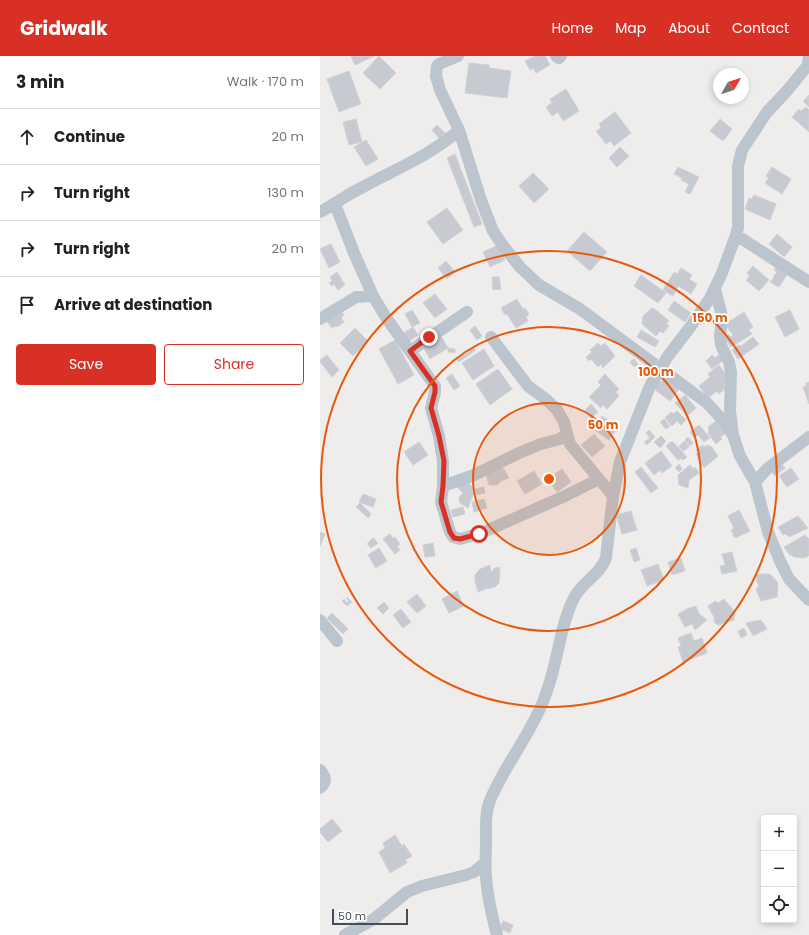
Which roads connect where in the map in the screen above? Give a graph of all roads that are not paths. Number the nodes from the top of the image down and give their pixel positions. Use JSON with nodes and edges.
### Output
{"nodes":[{"id":1,"x":458,"y":56,"type":"edge"},
{"id":2,"x":556,"y":56,"type":"edge"},
{"id":3,"x":561,"y":56,"type":"edge"},
{"id":4,"x":808,"y":62,"type":"edge"},
{"id":5,"x":459,"y":130,"type":"junction"},
{"id":6,"x":335,"y":204,"type":"junction"},
{"id":7,"x":320,"y":212,"type":"edge"},
{"id":8,"x":736,"y":235,"type":"junction"},
{"id":9,"x":809,"y":282,"type":"edge"},
{"id":10,"x":715,"y":289,"type":"junction"},
{"id":11,"x":373,"y":296,"type":"junction"},
{"id":12,"x":467,"y":312,"type":"dead end"},
{"id":13,"x":320,"y":319,"type":"edge"},
{"id":14,"x":491,"y":337,"type":"dead end"},
{"id":15,"x":410,"y":351,"type":"junction"},
{"id":16,"x":659,"y":369,"type":"junction"},
{"id":17,"x":567,"y":434,"type":"junction"},
{"id":18,"x":733,"y":435,"type":"junction"},
{"id":19,"x":809,"y":437,"type":"edge"},
{"id":20,"x":599,"y":479,"type":"junction"},
{"id":21,"x":755,"y":482,"type":"junction"},
{"id":22,"x":443,"y":486,"type":"junction"},
{"id":23,"x":613,"y":496,"type":"junction"},
{"id":24,"x":809,"y":600,"type":"edge"},
{"id":25,"x":320,"y":620,"type":"edge"},
{"id":26,"x":337,"y":641,"type":"dead end"},
{"id":27,"x":320,"y":770,"type":"edge"},
{"id":28,"x":320,"y":788,"type":"edge"},
{"id":29,"x":485,"y":863,"type":"junction"},
{"id":30,"x":345,"y":935,"type":"edge"},
{"id":31,"x":497,"y":935,"type":"edge"}],
"edges":[{"from":1,"to":5,"type":"street"},
{"from":2,"to":3,"type":"street"},
{"from":4,"to":8,"type":"street"},
{"from":5,"to":6,"type":"street"},
{"from":5,"to":16,"type":"street"},
{"from":6,"to":7,"type":"street"},
{"from":6,"to":11,"type":"street"},
{"from":8,"to":9,"type":"street"},
{"from":8,"to":10,"type":"street"},
{"from":10,"to":16,"type":"street"},
{"from":10,"to":18,"type":"street"},
{"from":11,"to":13,"type":"street"},
{"from":11,"to":15,"type":"street"},
{"from":12,"to":15,"type":"street"},
{"from":14,"to":17,"type":"street"},
{"from":15,"to":22,"type":"street"},
{"from":16,"to":18,"type":"street"},
{"from":16,"to":23,"type":"street"},
{"from":17,"to":20,"type":"street"},
{"from":17,"to":22,"type":"street"},
{"from":18,"to":21,"type":"street"},
{"from":19,"to":21,"type":"street"},
{"from":20,"to":22,"type":"street"},
{"from":20,"to":23,"type":"street"},
{"from":21,"to":24,"type":"street"},
{"from":23,"to":29,"type":"street"},
{"from":25,"to":26,"type":"street"},
{"from":27,"to":28,"type":"street"},
{"from":29,"to":30,"type":"street"},
{"from":29,"to":31,"type":"street"}]}
